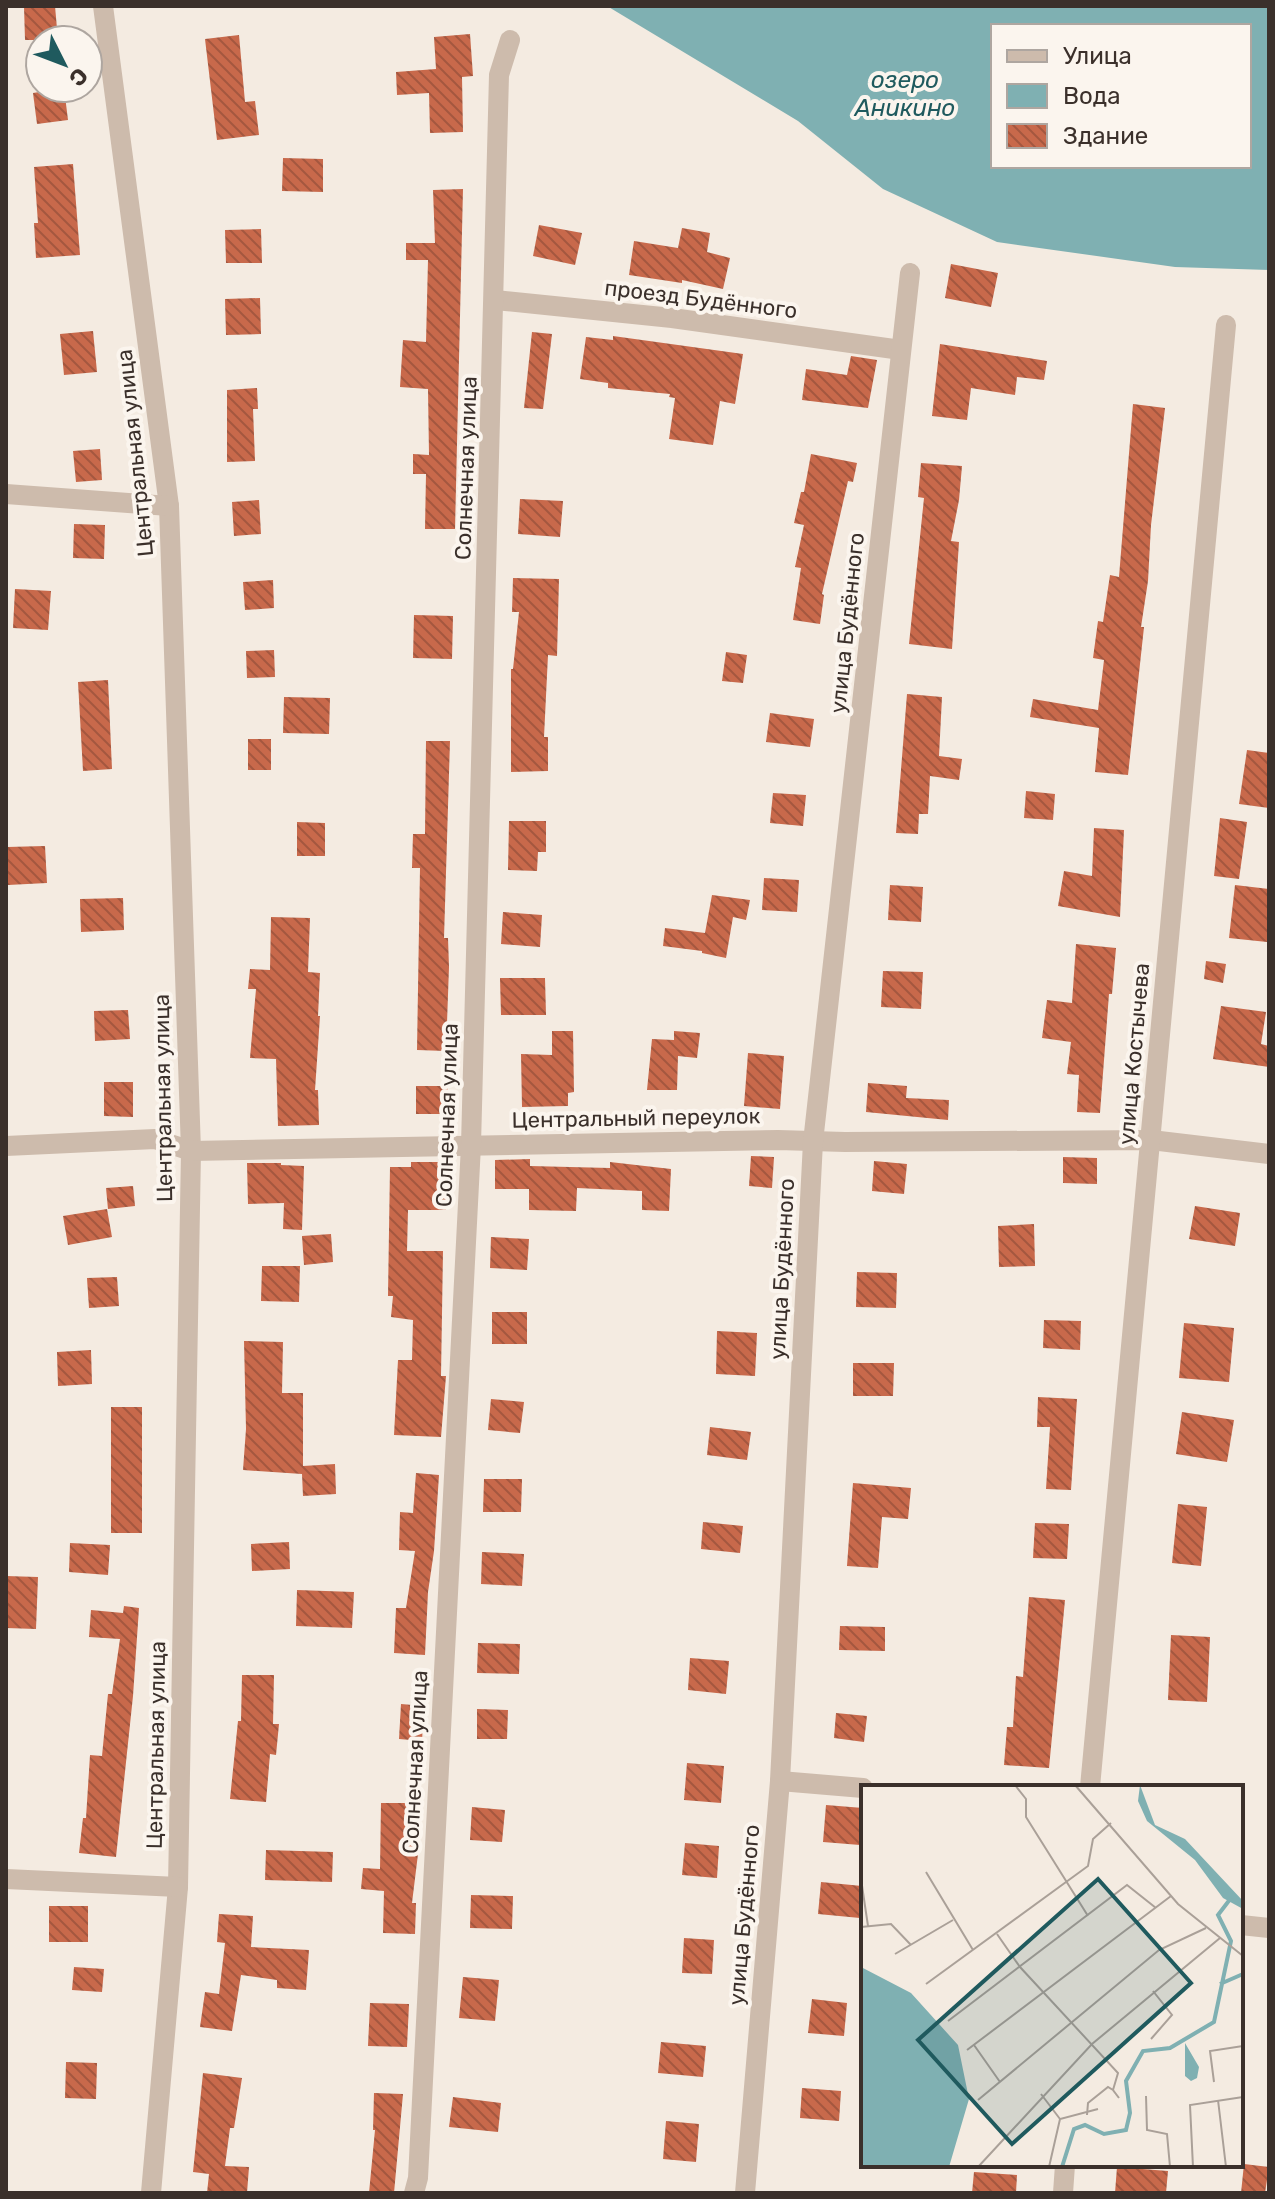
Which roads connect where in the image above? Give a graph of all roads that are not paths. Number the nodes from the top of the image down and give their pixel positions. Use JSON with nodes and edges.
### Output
{"nodes":[{"id":1,"x":103,"y":6,"type":"edge"},
{"id":2,"x":510,"y":40,"type":"dead end"},
{"id":3,"x":910,"y":273,"type":"dead end"},
{"id":4,"x":495,"y":300,"type":"junction"},
{"id":5,"x":1226,"y":325,"type":"dead end"},
{"id":6,"x":901,"y":350,"type":"junction"},
{"id":7,"x":6,"y":494,"type":"edge"},
{"id":8,"x":169,"y":506,"type":"junction"},
{"id":9,"x":1151,"y":1140,"type":"junction"},
{"id":10,"x":813,"y":1142,"type":"junction"},
{"id":11,"x":471,"y":1145,"type":"junction"},
{"id":12,"x":6,"y":1146,"type":"edge"},
{"id":13,"x":191,"y":1151,"type":"junction"},
{"id":14,"x":1269,"y":1154,"type":"edge"},
{"id":15,"x":780,"y":1781,"type":"junction"},
{"id":16,"x":1090,"y":1785,"type":"edge"},
{"id":17,"x":861,"y":1788,"type":"edge"},
{"id":18,"x":6,"y":1879,"type":"edge"},
{"id":19,"x":178,"y":1887,"type":"junction"},
{"id":20,"x":1243,"y":1925,"type":"edge"},
{"id":21,"x":1269,"y":1928,"type":"edge"},
{"id":22,"x":1065,"y":2167,"type":"edge"},
{"id":23,"x":151,"y":2193,"type":"edge"},
{"id":24,"x":414,"y":2193,"type":"edge"},
{"id":25,"x":745,"y":2193,"type":"edge"},
{"id":26,"x":1063,"y":2193,"type":"edge"}],
"edges":[{"from":1,"to":8,"type":"street","name":"Центральная улица"},
{"from":2,"to":4,"type":"street","name":"Солнечная улица"},
{"from":3,"to":6,"type":"street","name":"улица Будённого"},
{"from":4,"to":6,"type":"street","name":"проезд Будённого"},
{"from":4,"to":11,"type":"street","name":"Солнечная улица"},
{"from":5,"to":9,"type":"street","name":"улица Костычева"},
{"from":6,"to":10,"type":"street","name":"улица Будённого"},
{"from":7,"to":8,"type":"street"},
{"from":8,"to":13,"type":"street","name":"Центральная улица"},
{"from":9,"to":10,"type":"street","name":"Центральный переулок"},
{"from":9,"to":14,"type":"street","name":"Центральный переулок"},
{"from":9,"to":16,"type":"street","name":"улица Костычева"},
{"from":10,"to":11,"type":"street","name":"Центральный переулок"},
{"from":10,"to":15,"type":"street","name":"улица Будённого"},
{"from":11,"to":13,"type":"street","name":"Центральный переулок"},
{"from":11,"to":24,"type":"street","name":"Солнечная улица"},
{"from":12,"to":13,"type":"street","name":"Центральный переулок"},
{"from":13,"to":19,"type":"street","name":"Центральная улица"},
{"from":15,"to":17,"type":"street"},
{"from":15,"to":25,"type":"street","name":"улица Будённого"},
{"from":18,"to":19,"type":"street"},
{"from":19,"to":23,"type":"street","name":"Центральная улица"},
{"from":20,"to":21,"type":"street"},
{"from":22,"to":26,"type":"street"}]}
